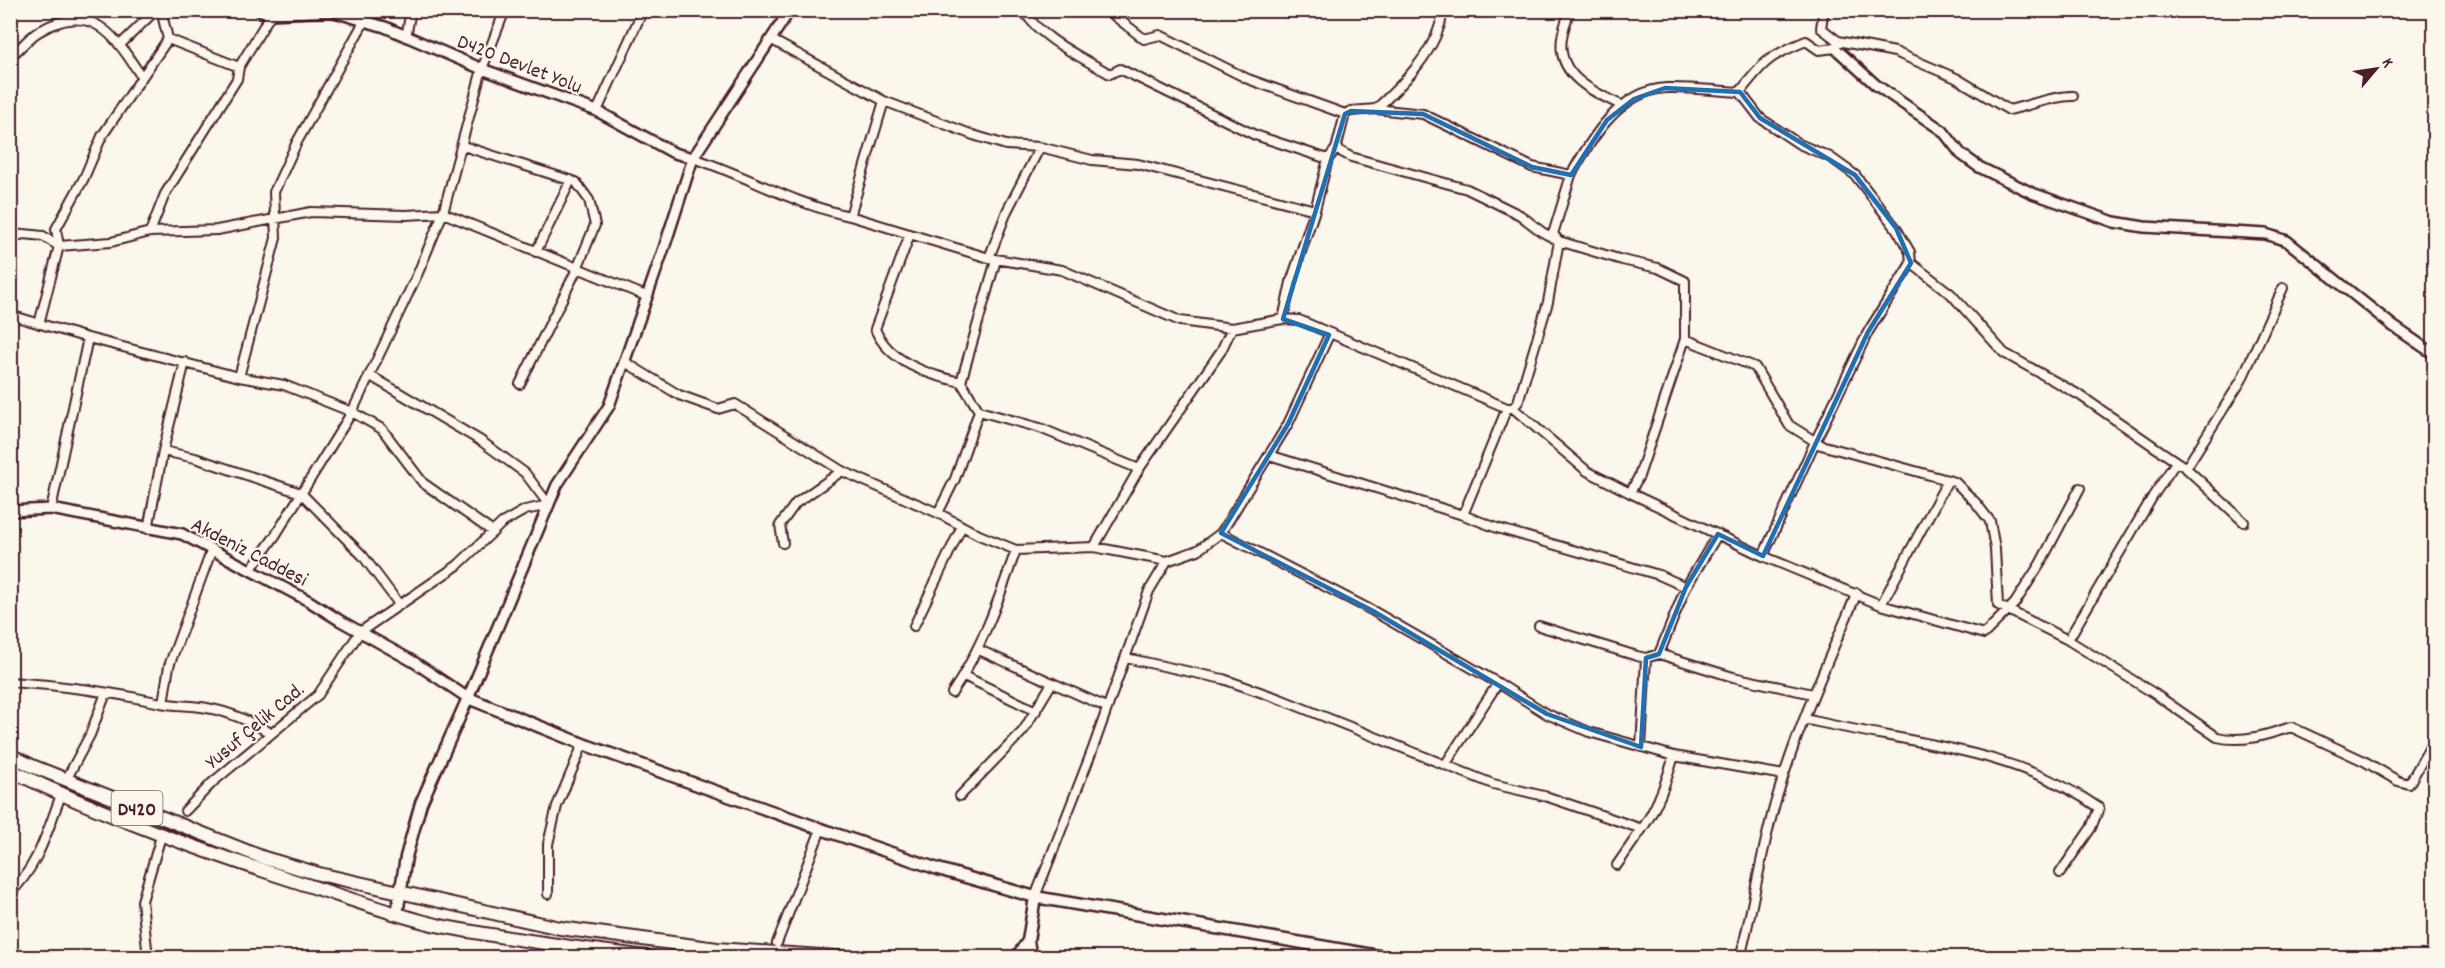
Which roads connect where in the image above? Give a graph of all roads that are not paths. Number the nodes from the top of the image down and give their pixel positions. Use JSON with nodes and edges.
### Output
{"nodes":[{"id":1,"x":159,"y":10,"type":"edge"},
{"id":2,"x":259,"y":10,"type":"edge"},
{"id":3,"x":411,"y":10,"type":"edge"},
{"id":4,"x":505,"y":10,"type":"edge"},
{"id":5,"x":643,"y":10,"type":"edge"},
{"id":6,"x":790,"y":10,"type":"edge"},
{"id":7,"x":1024,"y":10,"type":"edge"},
{"id":8,"x":1107,"y":10,"type":"edge"},
{"id":9,"x":1430,"y":10,"type":"edge"},
{"id":10,"x":1570,"y":10,"type":"edge"},
{"id":11,"x":1826,"y":10,"type":"edge"},
{"id":12,"x":1443,"y":13,"type":"edge"},
{"id":13,"x":271,"y":14,"type":"junction"},
{"id":14,"x":365,"y":20,"type":"junction"},
{"id":15,"x":406,"y":37,"type":"junction"},
{"id":16,"x":168,"y":39,"type":"junction"},
{"id":17,"x":772,"y":40,"type":"junction"},
{"id":18,"x":121,"y":44,"type":"junction"},
{"id":19,"x":1837,"y":45,"type":"junction"},
{"id":20,"x":10,"y":57,"type":"edge"},
{"id":21,"x":239,"y":68,"type":"junction"},
{"id":22,"x":482,"y":69,"type":"junction"},
{"id":23,"x":141,"y":75,"type":"junction"},
{"id":24,"x":1740,"y":92,"type":"junction"},
{"id":25,"x":2073,"y":96,"type":"dead end"},
{"id":26,"x":884,"y":101,"type":"junction"},
{"id":27,"x":1623,"y":106,"type":"junction"},
{"id":28,"x":1376,"y":109,"type":"junction"},
{"id":29,"x":597,"y":111,"type":"junction"},
{"id":30,"x":1344,"y":114,"type":"junction"},
{"id":31,"x":463,"y":146,"type":"junction"},
{"id":32,"x":1040,"y":147,"type":"junction"},
{"id":33,"x":1336,"y":149,"type":"junction"},
{"id":34,"x":693,"y":158,"type":"junction"},
{"id":35,"x":1328,"y":159,"type":"junction"},
{"id":36,"x":1571,"y":175,"type":"junction"},
{"id":37,"x":571,"y":180,"type":"junction"},
{"id":38,"x":1315,"y":210,"type":"junction"},
{"id":39,"x":443,"y":213,"type":"junction"},
{"id":40,"x":850,"y":216,"type":"junction"},
{"id":41,"x":277,"y":219,"type":"junction"},
{"id":42,"x":150,"y":232,"type":"junction"},
{"id":43,"x":910,"y":234,"type":"junction"},
{"id":44,"x":10,"y":238,"type":"edge"},
{"id":45,"x":1559,"y":241,"type":"junction"},
{"id":46,"x":59,"y":246,"type":"junction"},
{"id":47,"x":536,"y":252,"type":"junction"},
{"id":48,"x":993,"y":259,"type":"junction"},
{"id":49,"x":1911,"y":264,"type":"junction"},
{"id":50,"x":577,"y":269,"type":"junction"},
{"id":51,"x":2283,"y":288,"type":"dead end"},
{"id":52,"x":646,"y":296,"type":"junction"},
{"id":53,"x":10,"y":315,"type":"edge"},
{"id":54,"x":1283,"y":319,"type":"junction"},
{"id":55,"x":39,"y":324,"type":"junction"},
{"id":56,"x":1232,"y":328,"type":"junction"},
{"id":57,"x":1329,"y":335,"type":"junction"},
{"id":58,"x":88,"y":338,"type":"junction"},
{"id":59,"x":1685,"y":339,"type":"junction"},
{"id":60,"x":2434,"y":354,"type":"edge"},
{"id":61,"x":185,"y":362,"type":"junction"},
{"id":62,"x":625,"y":362,"type":"junction"},
{"id":63,"x":369,"y":375,"type":"junction"},
{"id":64,"x":239,"y":377,"type":"junction"},
{"id":65,"x":961,"y":382,"type":"junction"},
{"id":66,"x":520,"y":384,"type":"dead end"},
{"id":67,"x":1510,"y":408,"type":"junction"},
{"id":68,"x":979,"y":411,"type":"junction"},
{"id":69,"x":352,"y":412,"type":"junction"},
{"id":70,"x":1815,"y":442,"type":"junction"},
{"id":71,"x":164,"y":451,"type":"junction"},
{"id":72,"x":1269,"y":455,"type":"junction"},
{"id":73,"x":2176,"y":462,"type":"junction"},
{"id":74,"x":2186,"y":468,"type":"junction"},
{"id":75,"x":1139,"y":469,"type":"junction"},
{"id":76,"x":842,"y":471,"type":"junction"},
{"id":77,"x":1947,"y":480,"type":"junction"},
{"id":78,"x":2080,"y":488,"type":"dead end"},
{"id":79,"x":301,"y":493,"type":"junction"},
{"id":80,"x":1630,"y":493,"type":"junction"},
{"id":81,"x":549,"y":505,"type":"junction"},
{"id":82,"x":51,"y":509,"type":"junction"},
{"id":83,"x":11,"y":512,"type":"edge"},
{"id":84,"x":938,"y":513,"type":"junction"},
{"id":85,"x":1463,"y":515,"type":"junction"},
{"id":86,"x":2244,"y":522,"type":"dead end"},
{"id":87,"x":962,"y":526,"type":"junction"},
{"id":88,"x":148,"y":529,"type":"junction"},
{"id":89,"x":493,"y":532,"type":"junction"},
{"id":90,"x":1221,"y":533,"type":"junction"},
{"id":91,"x":1718,"y":534,"type":"junction"},
{"id":92,"x":783,"y":543,"type":"dead end"},
{"id":93,"x":1094,"y":547,"type":"junction"},
{"id":94,"x":212,"y":549,"type":"junction"},
{"id":95,"x":1016,"y":550,"type":"junction"},
{"id":96,"x":1763,"y":556,"type":"junction"},
{"id":97,"x":1167,"y":561,"type":"junction"},
{"id":98,"x":251,"y":569,"type":"junction"},
{"id":99,"x":1686,"y":587,"type":"junction"},
{"id":100,"x":1857,"y":593,"type":"junction"},
{"id":101,"x":399,"y":604,"type":"junction"},
{"id":102,"x":1881,"y":605,"type":"junction"},
{"id":103,"x":2008,"y":610,"type":"junction"},
{"id":104,"x":914,"y":626,"type":"dead end"},
{"id":105,"x":1539,"y":626,"type":"dead end"},
{"id":106,"x":360,"y":632,"type":"junction"},
{"id":107,"x":2068,"y":640,"type":"junction"},
{"id":108,"x":977,"y":649,"type":"junction"},
{"id":109,"x":1659,"y":654,"type":"junction"},
{"id":110,"x":1126,"y":658,"type":"junction"},
{"id":111,"x":1646,"y":658,"type":"junction"},
{"id":112,"x":964,"y":675,"type":"junction"},
{"id":113,"x":10,"y":682,"type":"edge"},
{"id":114,"x":1498,"y":682,"type":"junction"},
{"id":115,"x":1052,"y":683,"type":"junction"},
{"id":116,"x":106,"y":693,"type":"junction"},
{"id":117,"x":952,"y":693,"type":"dead end"},
{"id":118,"x":1813,"y":694,"type":"junction"},
{"id":119,"x":468,"y":699,"type":"junction"},
{"id":120,"x":163,"y":704,"type":"junction"},
{"id":121,"x":1106,"y":707,"type":"junction"},
{"id":122,"x":1036,"y":711,"type":"junction"},
{"id":123,"x":1805,"y":719,"type":"junction"},
{"id":124,"x":271,"y":733,"type":"junction"},
{"id":125,"x":2434,"y":740,"type":"edge"},
{"id":126,"x":583,"y":744,"type":"junction"},
{"id":127,"x":1641,"y":747,"type":"junction"},
{"id":128,"x":10,"y":755,"type":"edge"},
{"id":129,"x":1674,"y":756,"type":"junction"},
{"id":130,"x":1445,"y":765,"type":"junction"},
{"id":131,"x":10,"y":770,"type":"edge"},
{"id":132,"x":1784,"y":775,"type":"junction"},
{"id":133,"x":66,"y":780,"type":"junction"},
{"id":134,"x":61,"y":795,"type":"junction"},
{"id":135,"x":960,"y":796,"type":"dead end"},
{"id":136,"x":185,"y":811,"type":"dead end"},
{"id":137,"x":821,"y":829,"type":"junction"},
{"id":138,"x":1642,"y":829,"type":"junction"},
{"id":139,"x":161,"y":836,"type":"junction"},
{"id":140,"x":1617,"y":865,"type":"dead end"},
{"id":141,"x":2060,"y":873,"type":"dead end"},
{"id":142,"x":400,"y":892,"type":"junction"},
{"id":143,"x":10,"y":893,"type":"edge"},
{"id":144,"x":548,"y":894,"type":"dead end"},
{"id":145,"x":1035,"y":897,"type":"junction"},
{"id":146,"x":397,"y":914,"type":"junction"},
{"id":147,"x":1028,"y":941,"type":"junction"},
{"id":148,"x":777,"y":943,"type":"dead end"},
{"id":149,"x":148,"y":957,"type":"edge"},
{"id":150,"x":652,"y":957,"type":"edge"},
{"id":151,"x":850,"y":957,"type":"edge"},
{"id":152,"x":1016,"y":957,"type":"edge"},
{"id":153,"x":1031,"y":957,"type":"edge"},
{"id":154,"x":1390,"y":957,"type":"edge"},
{"id":155,"x":1740,"y":957,"type":"edge"}],
"edges":[{"from":1,"to":16,"type":"street"},
{"from":1,"to":18,"type":"street"},
{"from":2,"to":13,"type":"street","name":"D420 Devlet Yolu"},
{"from":3,"to":15,"type":"street"},
{"from":4,"to":22,"type":"street"},
{"from":5,"to":29,"type":"street"},
{"from":6,"to":17,"type":"street"},
{"from":7,"to":35,"type":"street"},
{"from":8,"to":30,"type":"street"},
{"from":9,"to":12,"type":"street"},
{"from":10,"to":27,"type":"street"},
{"from":11,"to":19,"type":"street"},
{"from":12,"to":28,"type":"street"},
{"from":13,"to":14,"type":"street","name":"D420 Devlet Yolu"},
{"from":13,"to":21,"type":"street"},
{"from":14,"to":15,"type":"street","name":"D420 Devlet Yolu"},
{"from":14,"to":41,"type":"street"},
{"from":15,"to":22,"type":"street","name":"D420 Devlet Yolu"},
{"from":16,"to":21,"type":"street"},
{"from":16,"to":23,"type":"street"},
{"from":17,"to":26,"type":"street"},
{"from":17,"to":34,"type":"street"},
{"from":18,"to":20,"type":"street"},
{"from":18,"to":23,"type":"street"},
{"from":19,"to":24,"type":"street"},
{"from":19,"to":25,"type":"street"},
{"from":19,"to":60,"type":"street"},
{"from":21,"to":42,"type":"street"},
{"from":22,"to":29,"type":"street","name":"D420 Devlet Yolu"},
{"from":22,"to":31,"type":"street"},
{"from":23,"to":46,"type":"street"},
{"from":24,"to":27,"type":"street"},
{"from":24,"to":49,"type":"street"},
{"from":26,"to":32,"type":"street"},
{"from":26,"to":40,"type":"street"},
{"from":27,"to":36,"type":"street"},
{"from":28,"to":30,"type":"street"},
{"from":28,"to":36,"type":"street"},
{"from":29,"to":34,"type":"street","name":"D420 Devlet Yolu"},
{"from":30,"to":33,"type":"street"},
{"from":31,"to":37,"type":"street"},
{"from":31,"to":39,"type":"street"},
{"from":32,"to":38,"type":"street"},
{"from":32,"to":48,"type":"street"},
{"from":33,"to":35,"type":"street"},
{"from":33,"to":45,"type":"street"},
{"from":34,"to":40,"type":"street"},
{"from":34,"to":52,"type":"street"},
{"from":35,"to":38,"type":"street"},
{"from":36,"to":45,"type":"street"},
{"from":37,"to":47,"type":"street"},
{"from":37,"to":50,"type":"street"},
{"from":38,"to":54,"type":"street"},
{"from":39,"to":41,"type":"street"},
{"from":39,"to":47,"type":"street"},
{"from":39,"to":63,"type":"street"},
{"from":40,"to":43,"type":"street"},
{"from":41,"to":42,"type":"street"},
{"from":41,"to":64,"type":"street"},
{"from":42,"to":46,"type":"street"},
{"from":43,"to":48,"type":"street"},
{"from":43,"to":65,"type":"street"},
{"from":44,"to":46,"type":"street"},
{"from":45,"to":59,"type":"street"},
{"from":45,"to":67,"type":"street"},
{"from":46,"to":55,"type":"street"},
{"from":47,"to":50,"type":"street"},
{"from":48,"to":56,"type":"street"},
{"from":48,"to":65,"type":"street"},
{"from":49,"to":70,"type":"street"},
{"from":49,"to":73,"type":"street"},
{"from":50,"to":52,"type":"street"},
{"from":50,"to":66,"type":"street"},
{"from":51,"to":74,"type":"street"},
{"from":52,"to":62,"type":"street"},
{"from":53,"to":55,"type":"street"},
{"from":54,"to":56,"type":"street"},
{"from":54,"to":57,"type":"street"},
{"from":55,"to":58,"type":"street"},
{"from":56,"to":75,"type":"street"},
{"from":57,"to":67,"type":"street"},
{"from":57,"to":72,"type":"street"},
{"from":58,"to":61,"type":"street"},
{"from":58,"to":82,"type":"street"},
{"from":59,"to":70,"type":"street"},
{"from":59,"to":80,"type":"street"},
{"from":61,"to":64,"type":"street"},
{"from":61,"to":71,"type":"street"},
{"from":62,"to":76,"type":"street"},
{"from":62,"to":81,"type":"street"},
{"from":63,"to":69,"type":"street"},
{"from":63,"to":81,"type":"street"},
{"from":64,"to":69,"type":"street"},
{"from":65,"to":68,"type":"street"},
{"from":67,"to":80,"type":"street"},
{"from":67,"to":85,"type":"street"},
{"from":68,"to":75,"type":"street"},
{"from":68,"to":84,"type":"street"},
{"from":69,"to":79,"type":"street"},
{"from":69,"to":89,"type":"street"},
{"from":70,"to":77,"type":"street"},
{"from":70,"to":96,"type":"street"},
{"from":71,"to":79,"type":"street"},
{"from":71,"to":88,"type":"street"},
{"from":72,"to":85,"type":"street"},
{"from":72,"to":90,"type":"street"},
{"from":73,"to":74,"type":"street"},
{"from":73,"to":107,"type":"street"},
{"from":74,"to":86,"type":"street"},
{"from":75,"to":93,"type":"street"},
{"from":76,"to":84,"type":"street"},
{"from":76,"to":92,"type":"street"},
{"from":77,"to":102,"type":"street"},
{"from":77,"to":103,"type":"street"},
{"from":78,"to":103,"type":"street"},
{"from":79,"to":98,"type":"street"},
{"from":79,"to":101,"type":"street"},
{"from":80,"to":91,"type":"street"},
{"from":81,"to":89,"type":"street"},
{"from":81,"to":119,"type":"street"},
{"from":82,"to":83,"type":"street","name":"Akdeniz Caddesi"},
{"from":82,"to":88,"type":"street","name":"Akdeniz Caddesi"},
{"from":84,"to":87,"type":"street"},
{"from":85,"to":99,"type":"street"},
{"from":87,"to":95,"type":"street"},
{"from":87,"to":104,"type":"street"},
{"from":88,"to":94,"type":"street","name":"Akdeniz Caddesi"},
{"from":89,"to":101,"type":"street"},
{"from":90,"to":97,"type":"street"},
{"from":90,"to":114,"type":"street"},
{"from":91,"to":96,"type":"street"},
{"from":91,"to":99,"type":"street"},
{"from":93,"to":95,"type":"street"},
{"from":93,"to":97,"type":"street"},
{"from":94,"to":98,"type":"street","name":"Akdeniz Caddesi"},
{"from":94,"to":120,"type":"street"},
{"from":95,"to":108,"type":"street"},
{"from":96,"to":100,"type":"street"},
{"from":97,"to":110,"type":"street"},
{"from":98,"to":106,"type":"street","name":"Akdeniz Caddesi"},
{"from":99,"to":109,"type":"street"},
{"from":100,"to":102,"type":"street"},
{"from":100,"to":118,"type":"street"},
{"from":101,"to":106,"type":"street"},
{"from":102,"to":103,"type":"street"},
{"from":103,"to":107,"type":"street"},
{"from":105,"to":111,"type":"street"},
{"from":106,"to":119,"type":"street","name":"Akdeniz Caddesi"},
{"from":106,"to":124,"type":"street","name":"Yusuf Çelik Cad."},
{"from":107,"to":125,"type":"street"},
{"from":108,"to":112,"type":"street"},
{"from":108,"to":115,"type":"street"},
{"from":109,"to":111,"type":"street"},
{"from":109,"to":118,"type":"street"},
{"from":110,"to":121,"type":"street"},
{"from":110,"to":130,"type":"street"},
{"from":111,"to":127,"type":"street"},
{"from":112,"to":117,"type":"street"},
{"from":112,"to":122,"type":"street"},
{"from":113,"to":116,"type":"street"},
{"from":114,"to":127,"type":"street"},
{"from":114,"to":130,"type":"street"},
{"from":115,"to":121,"type":"street"},
{"from":115,"to":122,"type":"street"},
{"from":116,"to":120,"type":"street"},
{"from":116,"to":133,"type":"street"},
{"from":118,"to":123,"type":"street"},
{"from":119,"to":126,"type":"main road"},
{"from":119,"to":142,"type":"main road"},
{"from":120,"to":124,"type":"street"},
{"from":121,"to":145,"type":"street"},
{"from":122,"to":135,"type":"street"},
{"from":123,"to":132,"type":"street"},
{"from":123,"to":141,"type":"street"},
{"from":124,"to":136,"type":"street","name":"Yusuf Çelik Cad."},
{"from":126,"to":137,"type":"main road"},
{"from":126,"to":144,"type":"street"},
{"from":127,"to":129,"type":"street"},
{"from":128,"to":133,"type":"main road","number":"D420"},
{"from":129,"to":132,"type":"street"},
{"from":129,"to":138,"type":"street"},
{"from":130,"to":138,"type":"street"},
{"from":131,"to":134,"type":"main road","number":"D420"},
{"from":132,"to":155,"type":"street"},
{"from":133,"to":142,"type":"main road","number":"D420"},
{"from":134,"to":139,"type":"main road","number":"D420"},
{"from":134,"to":143,"type":"street"},
{"from":137,"to":145,"type":"main road"},
{"from":137,"to":148,"type":"street"},
{"from":138,"to":140,"type":"street"},
{"from":139,"to":146,"type":"main road","number":"D420"},
{"from":139,"to":149,"type":"street"},
{"from":142,"to":146,"type":"main road"},
{"from":142,"to":151,"type":"main road","number":"D420"},
{"from":145,"to":147,"type":"main road"},
{"from":145,"to":154,"type":"main road"},
{"from":146,"to":150,"type":"main road"},
{"from":147,"to":152,"type":"main road"},
{"from":147,"to":153,"type":"main road"}]}
